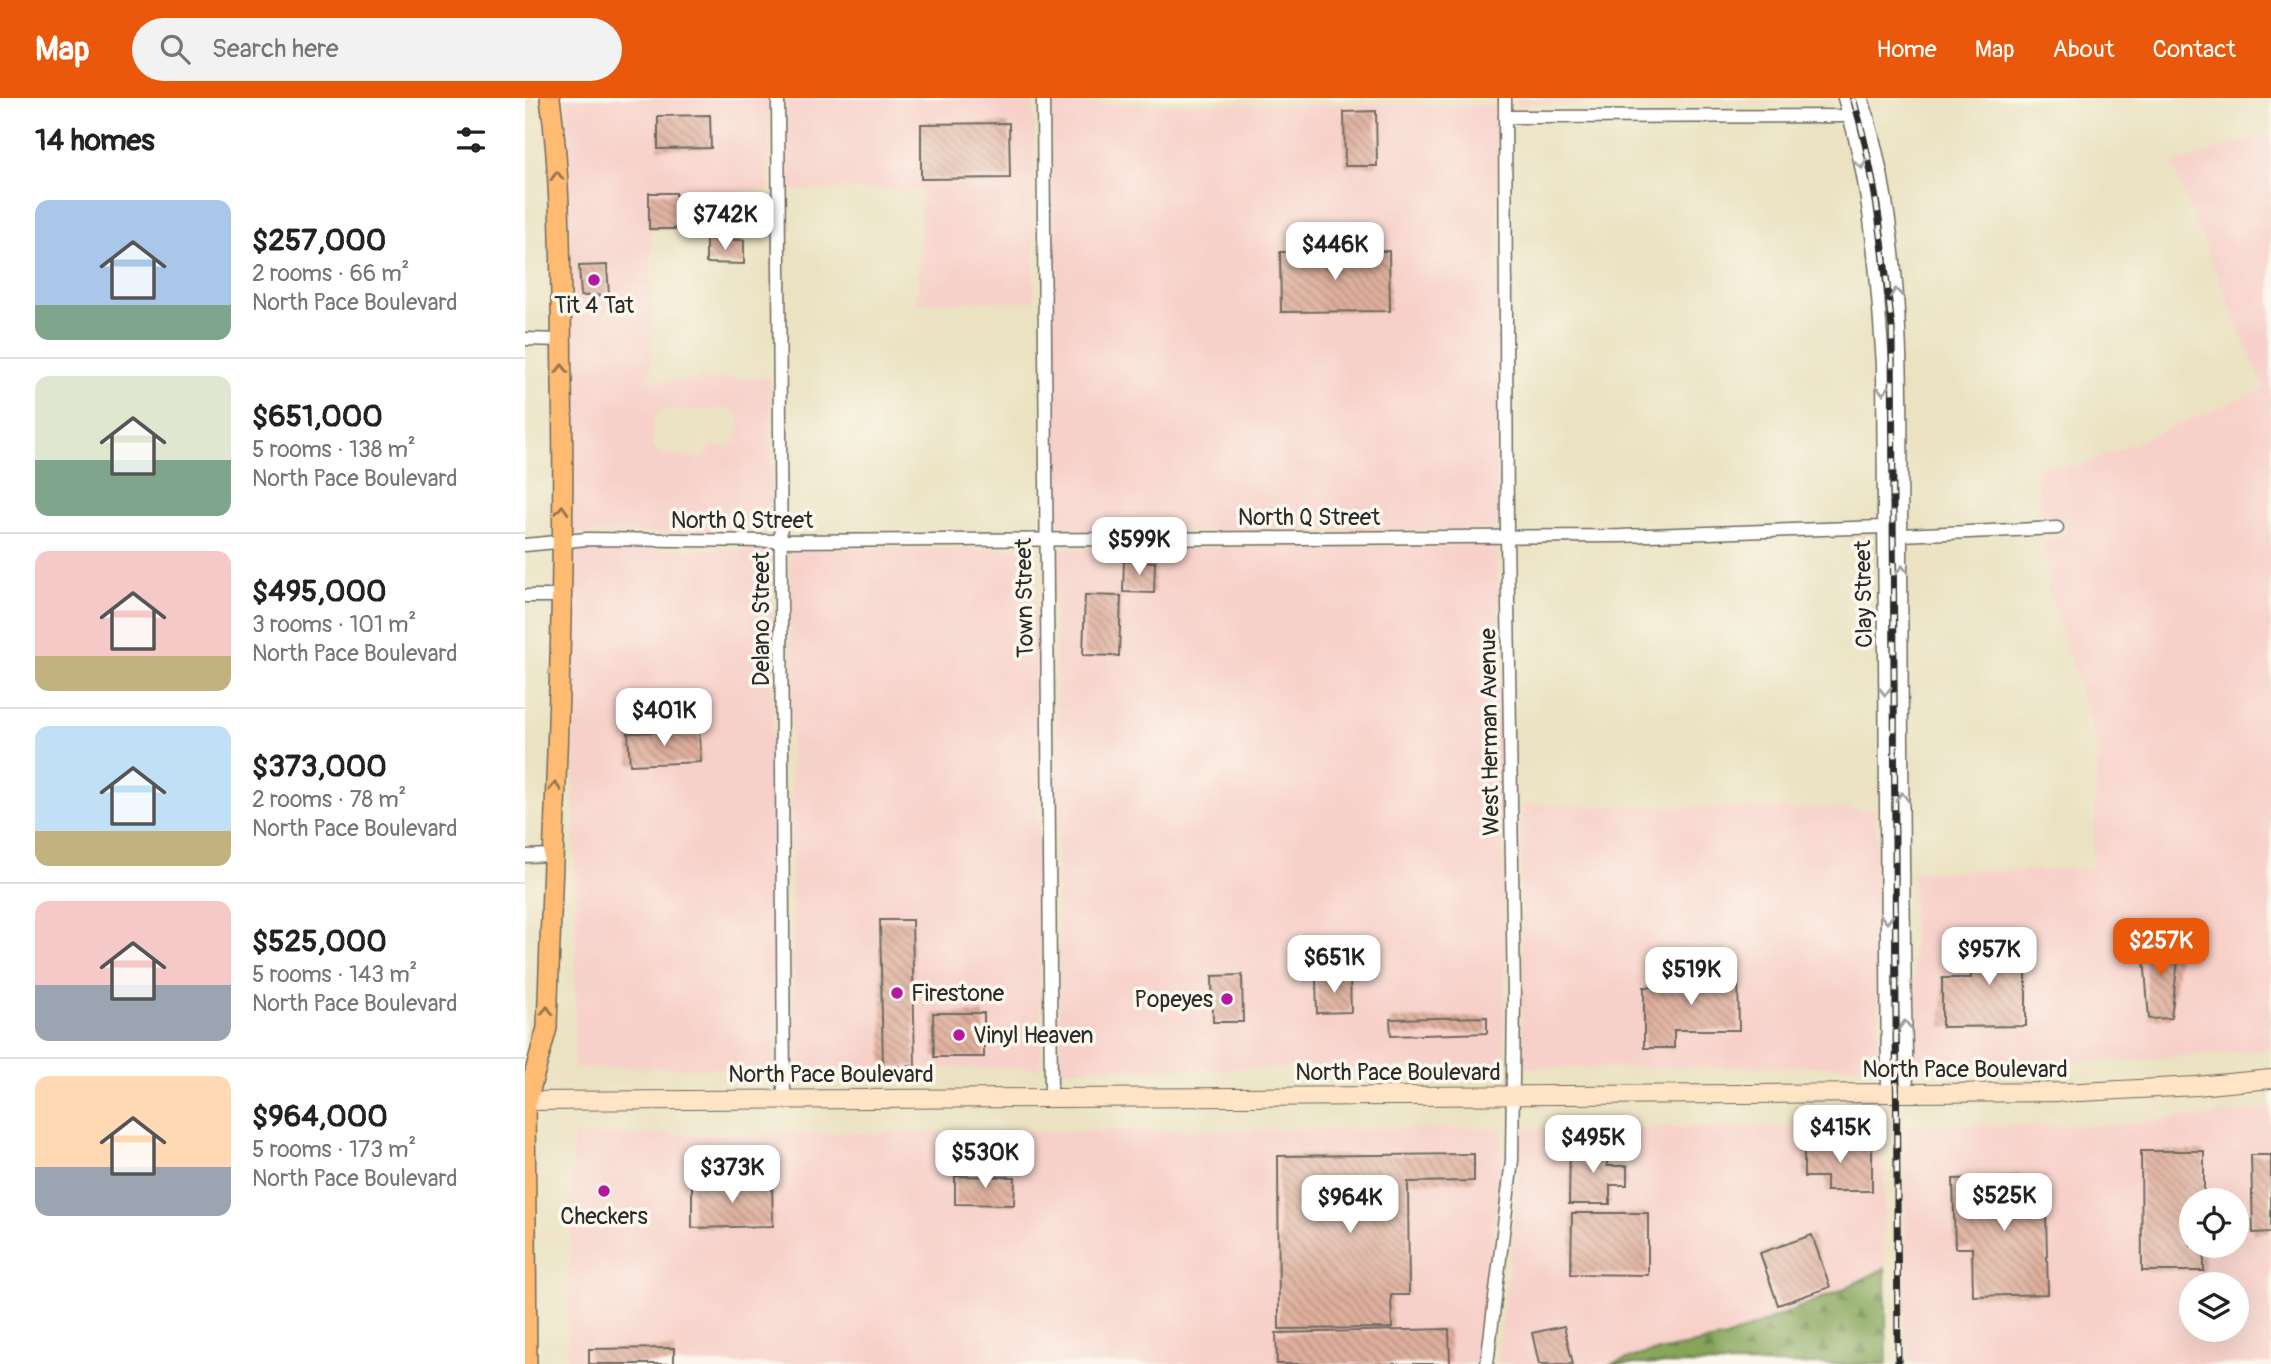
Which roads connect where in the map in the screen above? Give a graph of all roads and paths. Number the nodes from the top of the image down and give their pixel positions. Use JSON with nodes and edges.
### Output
{"nodes":[{"id":1,"x":549,"y":98,"type":"edge"},
{"id":2,"x":778,"y":98,"type":"edge"},
{"id":3,"x":1043,"y":98,"type":"edge"},
{"id":4,"x":1505,"y":98,"type":"edge"},
{"id":5,"x":1844,"y":98,"type":"edge"},
{"id":6,"x":1862,"y":98,"type":"edge"},
{"id":7,"x":1868,"y":116,"type":"junction"},
{"id":8,"x":1506,"y":117,"type":"junction"},
{"id":9,"x":1850,"y":117,"type":"junction"},
{"id":10,"x":525,"y":340,"type":"edge"},
{"id":11,"x":562,"y":340,"type":"junction"},
{"id":12,"x":1883,"y":527,"type":"junction"},
{"id":13,"x":2057,"y":528,"type":"dead end"},
{"id":14,"x":1901,"y":535,"type":"junction"},
{"id":15,"x":1507,"y":537,"type":"junction"},
{"id":16,"x":1045,"y":540,"type":"junction"},
{"id":17,"x":562,"y":541,"type":"junction"},
{"id":18,"x":781,"y":541,"type":"junction"},
{"id":19,"x":525,"y":545,"type":"edge"},
{"id":20,"x":525,"y":596,"type":"edge"},
{"id":21,"x":560,"y":596,"type":"junction"},
{"id":22,"x":552,"y":855,"type":"junction"},
{"id":23,"x":525,"y":856,"type":"edge"},
{"id":24,"x":2271,"y":1079,"type":"edge"},
{"id":25,"x":1898,"y":1093,"type":"junction"},
{"id":26,"x":1513,"y":1096,"type":"junction"},
{"id":27,"x":526,"y":1098,"type":"edge"},
{"id":28,"x":784,"y":1098,"type":"junction"},
{"id":29,"x":1051,"y":1098,"type":"junction"},
{"id":30,"x":527,"y":1364,"type":"edge"},
{"id":31,"x":1487,"y":1364,"type":"edge"}],
"edges":[{"from":11,"to":1,"type":"main road","one_way":true},
{"from":2,"to":18,"type":"street","name":"Delano Street"},
{"from":3,"to":16,"type":"street","name":"Town Street"},
{"from":4,"to":8,"type":"street","name":"West Herman Avenue"},
{"from":5,"to":9,"type":"street","name":"Clay Street"},
{"from":6,"to":7,"type":"street","name":"Clay Street"},
{"from":7,"to":9,"type":"street"},
{"from":14,"to":7,"type":"street","name":"Clay Street","one_way":true},
{"from":8,"to":9,"type":"street"},
{"from":8,"to":15,"type":"street","name":"West Herman Avenue"},
{"from":9,"to":12,"type":"street","name":"Clay Street","one_way":true},
{"from":10,"to":11,"type":"street"},
{"from":17,"to":11,"type":"main road","one_way":true},
{"from":12,"to":15,"type":"street","name":"North Q Street"},
{"from":12,"to":25,"type":"street","name":"Clay Street","one_way":true},
{"from":13,"to":14,"type":"street"},
{"from":25,"to":14,"type":"street","name":"Clay Street","one_way":true},
{"from":15,"to":16,"type":"street","name":"North Q Street"},
{"from":15,"to":26,"type":"street","name":"West Herman Avenue"},
{"from":16,"to":18,"type":"street","name":"North Q Street"},
{"from":16,"to":29,"type":"street","name":"Town Street"},
{"from":17,"to":18,"type":"street","name":"North Q Street"},
{"from":17,"to":19,"type":"street","name":"North Q Street"},
{"from":17,"to":21,"type":"main road"},
{"from":18,"to":28,"type":"street","name":"Delano Street"},
{"from":20,"to":21,"type":"street"},
{"from":22,"to":21,"type":"main road","one_way":true},
{"from":22,"to":23,"type":"street"},
{"from":27,"to":22,"type":"main road","one_way":true},
{"from":24,"to":25,"type":"main road","name":"North Pace Boulevard"},
{"from":25,"to":26,"type":"main road","name":"North Pace Boulevard"},
{"from":26,"to":29,"type":"main road","name":"North Pace Boulevard"},
{"from":26,"to":31,"type":"street","name":"West Herman Avenue"},
{"from":27,"to":28,"type":"main road","name":"North Pace Boulevard"},
{"from":27,"to":30,"type":"main road"},
{"from":28,"to":29,"type":"main road","name":"North Pace Boulevard"}]}
